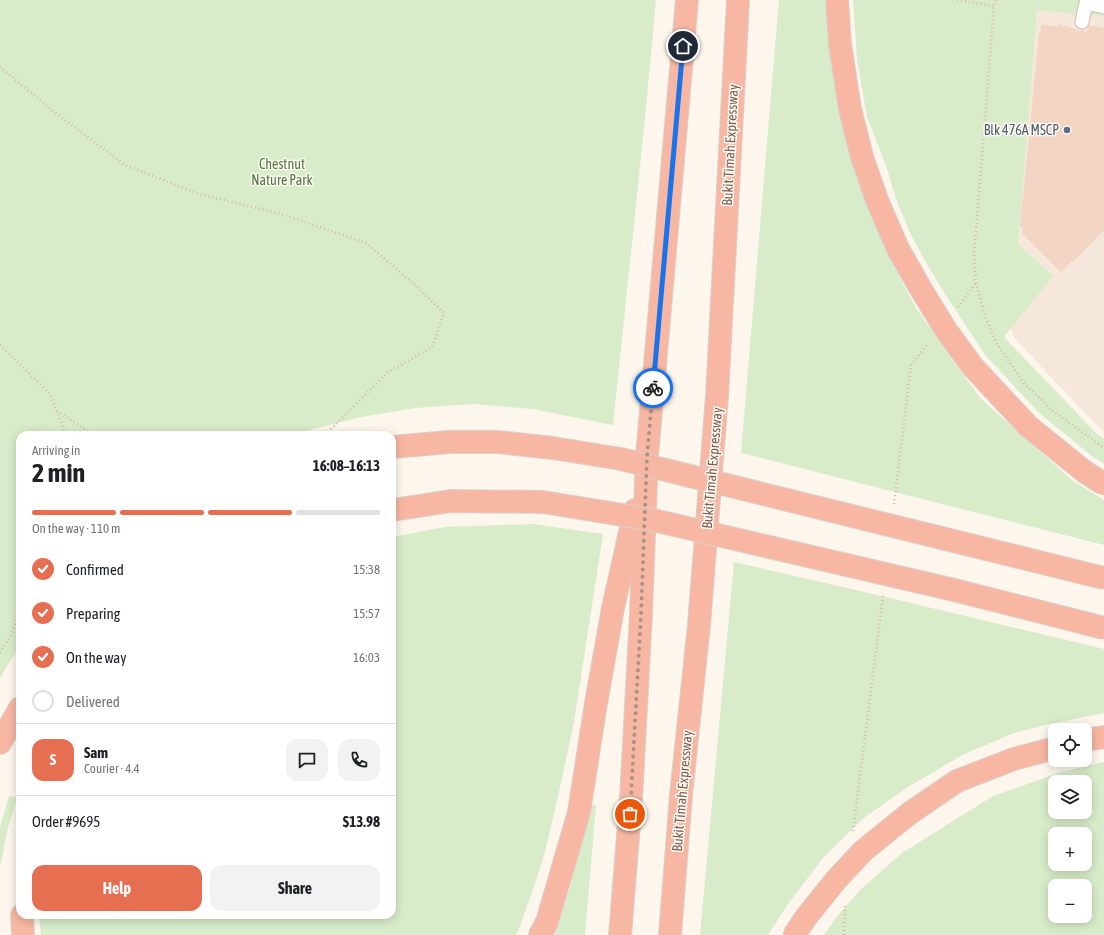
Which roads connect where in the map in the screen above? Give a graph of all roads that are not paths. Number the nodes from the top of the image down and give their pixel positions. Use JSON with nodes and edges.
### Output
{"nodes":[{"id":1,"x":687,"y":0,"type":"edge"},
{"id":2,"x":738,"y":0,"type":"edge"},
{"id":3,"x":837,"y":0,"type":"edge"},
{"id":4,"x":1104,"y":7,"type":"edge"},
{"id":5,"x":1082,"y":22,"type":"dead end"},
{"id":6,"x":396,"y":447,"type":"edge"},
{"id":7,"x":647,"y":456,"type":"junction"},
{"id":8,"x":1104,"y":484,"type":"edge"},
{"id":9,"x":396,"y":509,"type":"edge"},
{"id":10,"x":1104,"y":578,"type":"edge"},
{"id":11,"x":1104,"y":628,"type":"edge"},
{"id":12,"x":16,"y":715,"type":"edge"},
{"id":13,"x":1104,"y":737,"type":"edge"},
{"id":14,"x":1092,"y":739,"type":"edge"},
{"id":15,"x":0,"y":743,"type":"edge"},
{"id":16,"x":1048,"y":750,"type":"edge"},
{"id":17,"x":22,"y":919,"type":"edge"},
{"id":18,"x":24,"y":935,"type":"edge"},
{"id":19,"x":540,"y":935,"type":"edge"},
{"id":20,"x":620,"y":935,"type":"edge"},
{"id":21,"x":670,"y":935,"type":"edge"},
{"id":22,"x":794,"y":935,"type":"edge"}],
"edges":[{"from":1,"to":7,"type":"highway"},
{"from":2,"to":21,"type":"highway","name":"Bukit Timah Expressway"},
{"from":3,"to":8,"type":"highway","bridge":true},
{"from":4,"to":5,"type":"lane"},
{"from":6,"to":10,"type":"highway","bridge":true},
{"from":7,"to":19,"type":"highway"},
{"from":7,"to":20,"type":"highway"},
{"from":9,"to":11,"type":"highway","bridge":true},
{"from":12,"to":15,"type":"highway"},
{"from":13,"to":14,"type":"highway"},
{"from":16,"to":22,"type":"highway","bridge":true},
{"from":17,"to":18,"type":"highway"}]}
